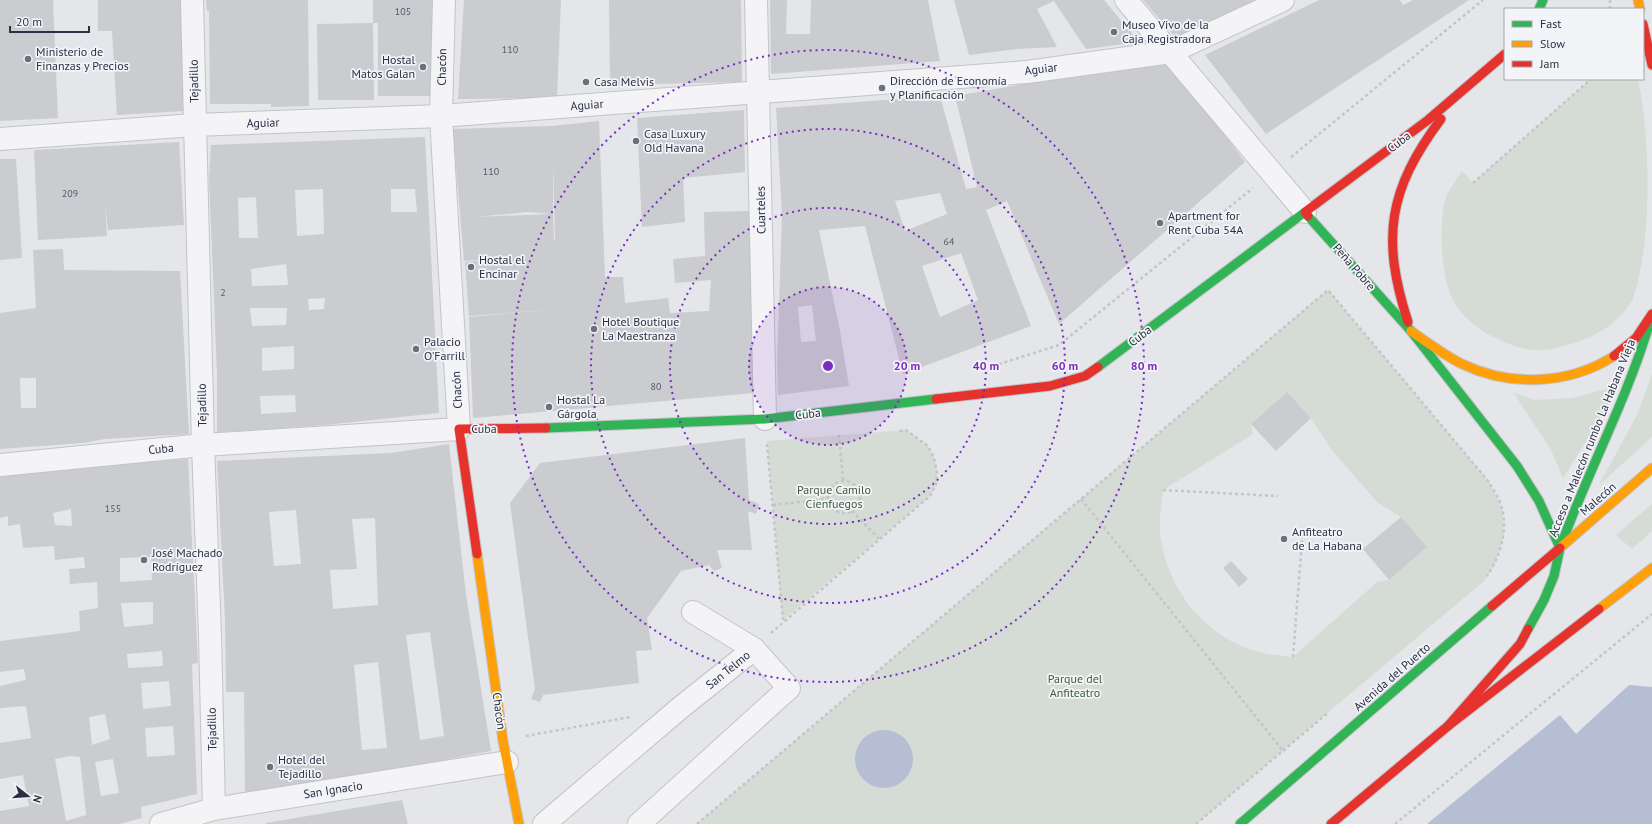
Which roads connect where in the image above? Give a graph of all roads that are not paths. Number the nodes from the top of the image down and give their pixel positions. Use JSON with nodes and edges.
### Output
{"nodes":[{"id":1,"x":192,"y":0,"type":"edge"},
{"id":2,"x":444,"y":0,"type":"edge"},
{"id":3,"x":756,"y":0,"type":"edge"},
{"id":4,"x":1126,"y":0,"type":"edge"},
{"id":5,"x":1283,"y":0,"type":"edge"},
{"id":6,"x":1644,"y":29,"type":"edge"},
{"id":7,"x":1172,"y":52,"type":"junction"},
{"id":8,"x":1504,"y":55,"type":"edge"},
{"id":9,"x":1652,"y":65,"type":"edge"},
{"id":10,"x":1472,"y":83,"type":"junction"},
{"id":11,"x":759,"y":93,"type":"junction"},
{"id":12,"x":441,"y":116,"type":"junction"},
{"id":13,"x":194,"y":125,"type":"junction"},
{"id":14,"x":0,"y":139,"type":"edge"},
{"id":15,"x":1305,"y":212,"type":"junction"},
{"id":16,"x":1652,"y":314,"type":"edge"},
{"id":17,"x":1411,"y":332,"type":"junction"},
{"id":18,"x":765,"y":419,"type":"junction"},
{"id":19,"x":459,"y":429,"type":"junction"},
{"id":20,"x":203,"y":445,"type":"junction"},
{"id":21,"x":0,"y":465,"type":"edge"},
{"id":22,"x":1652,"y":468,"type":"edge"},
{"id":23,"x":1560,"y":548,"type":"junction"},
{"id":24,"x":1652,"y":568,"type":"edge"},
{"id":25,"x":693,"y":612,"type":"dead end"},
{"id":26,"x":754,"y":649,"type":"junction"},
{"id":27,"x":1448,"y":726,"type":"junction"},
{"id":28,"x":507,"y":762,"type":"junction"},
{"id":29,"x":214,"y":809,"type":"junction"},
{"id":30,"x":161,"y":824,"type":"edge"},
{"id":31,"x":519,"y":824,"type":"edge"},
{"id":32,"x":544,"y":824,"type":"edge"},
{"id":33,"x":639,"y":824,"type":"edge"},
{"id":34,"x":1240,"y":824,"type":"edge"},
{"id":35,"x":1330,"y":824,"type":"edge"}],
"edges":[{"from":1,"to":13,"type":"street","name":"Tejadillo"},
{"from":2,"to":12,"type":"street","name":"Chacón"},
{"from":3,"to":11,"type":"street","name":"Cuarteles"},
{"from":4,"to":7,"type":"street","name":"Peña Pobre"},
{"from":5,"to":7,"type":"street","name":"Aguiar"},
{"from":6,"to":9,"type":"main road"},
{"from":7,"to":11,"type":"street","name":"Aguiar"},
{"from":7,"to":15,"type":"street","name":"Peña Pobre"},
{"from":8,"to":10,"type":"main road","name":"Cuba"},
{"from":10,"to":15,"type":"main road","name":"Cuba"},
{"from":10,"to":17,"type":"main road"},
{"from":11,"to":12,"type":"street","name":"Aguiar"},
{"from":11,"to":18,"type":"street","name":"Cuarteles"},
{"from":12,"to":13,"type":"street","name":"Aguiar"},
{"from":12,"to":19,"type":"street","name":"Chacón"},
{"from":13,"to":14,"type":"street","name":"Aguiar"},
{"from":13,"to":20,"type":"street","name":"Tejadillo"},
{"from":15,"to":17,"type":"main road","name":"Peña Pobre"},
{"from":15,"to":18,"type":"main road","name":"Cuba"},
{"from":16,"to":17,"type":"main road"},
{"from":16,"to":23,"type":"main road","name":"Acceso a Malecón rumbo La Habana Vieja"},
{"from":17,"to":23,"type":"main road","name":"Peña Pobre"},
{"from":18,"to":19,"type":"main road","name":"Cuba"},
{"from":19,"to":20,"type":"street","name":"Cuba"},
{"from":19,"to":28,"type":"main road","name":"Chacón"},
{"from":20,"to":21,"type":"street","name":"Cuba"},
{"from":20,"to":29,"type":"street","name":"Tejadillo"},
{"from":22,"to":23,"type":"main road","name":"Malecón"},
{"from":23,"to":27,"type":"main road","name":"Acceso a Malecón rumbo La Habana Vieja"},
{"from":23,"to":34,"type":"main road","name":"Avenida del Puerto"},
{"from":24,"to":27,"type":"main road"},
{"from":25,"to":26,"type":"street"},
{"from":26,"to":32,"type":"street","name":"San Telmo"},
{"from":26,"to":33,"type":"street","name":"San Telmo"},
{"from":27,"to":35,"type":"main road"},
{"from":28,"to":29,"type":"street","name":"San Ignacio"},
{"from":28,"to":31,"type":"main road","name":"Chacón"},
{"from":29,"to":30,"type":"street","name":"San Ignacio"}]}
